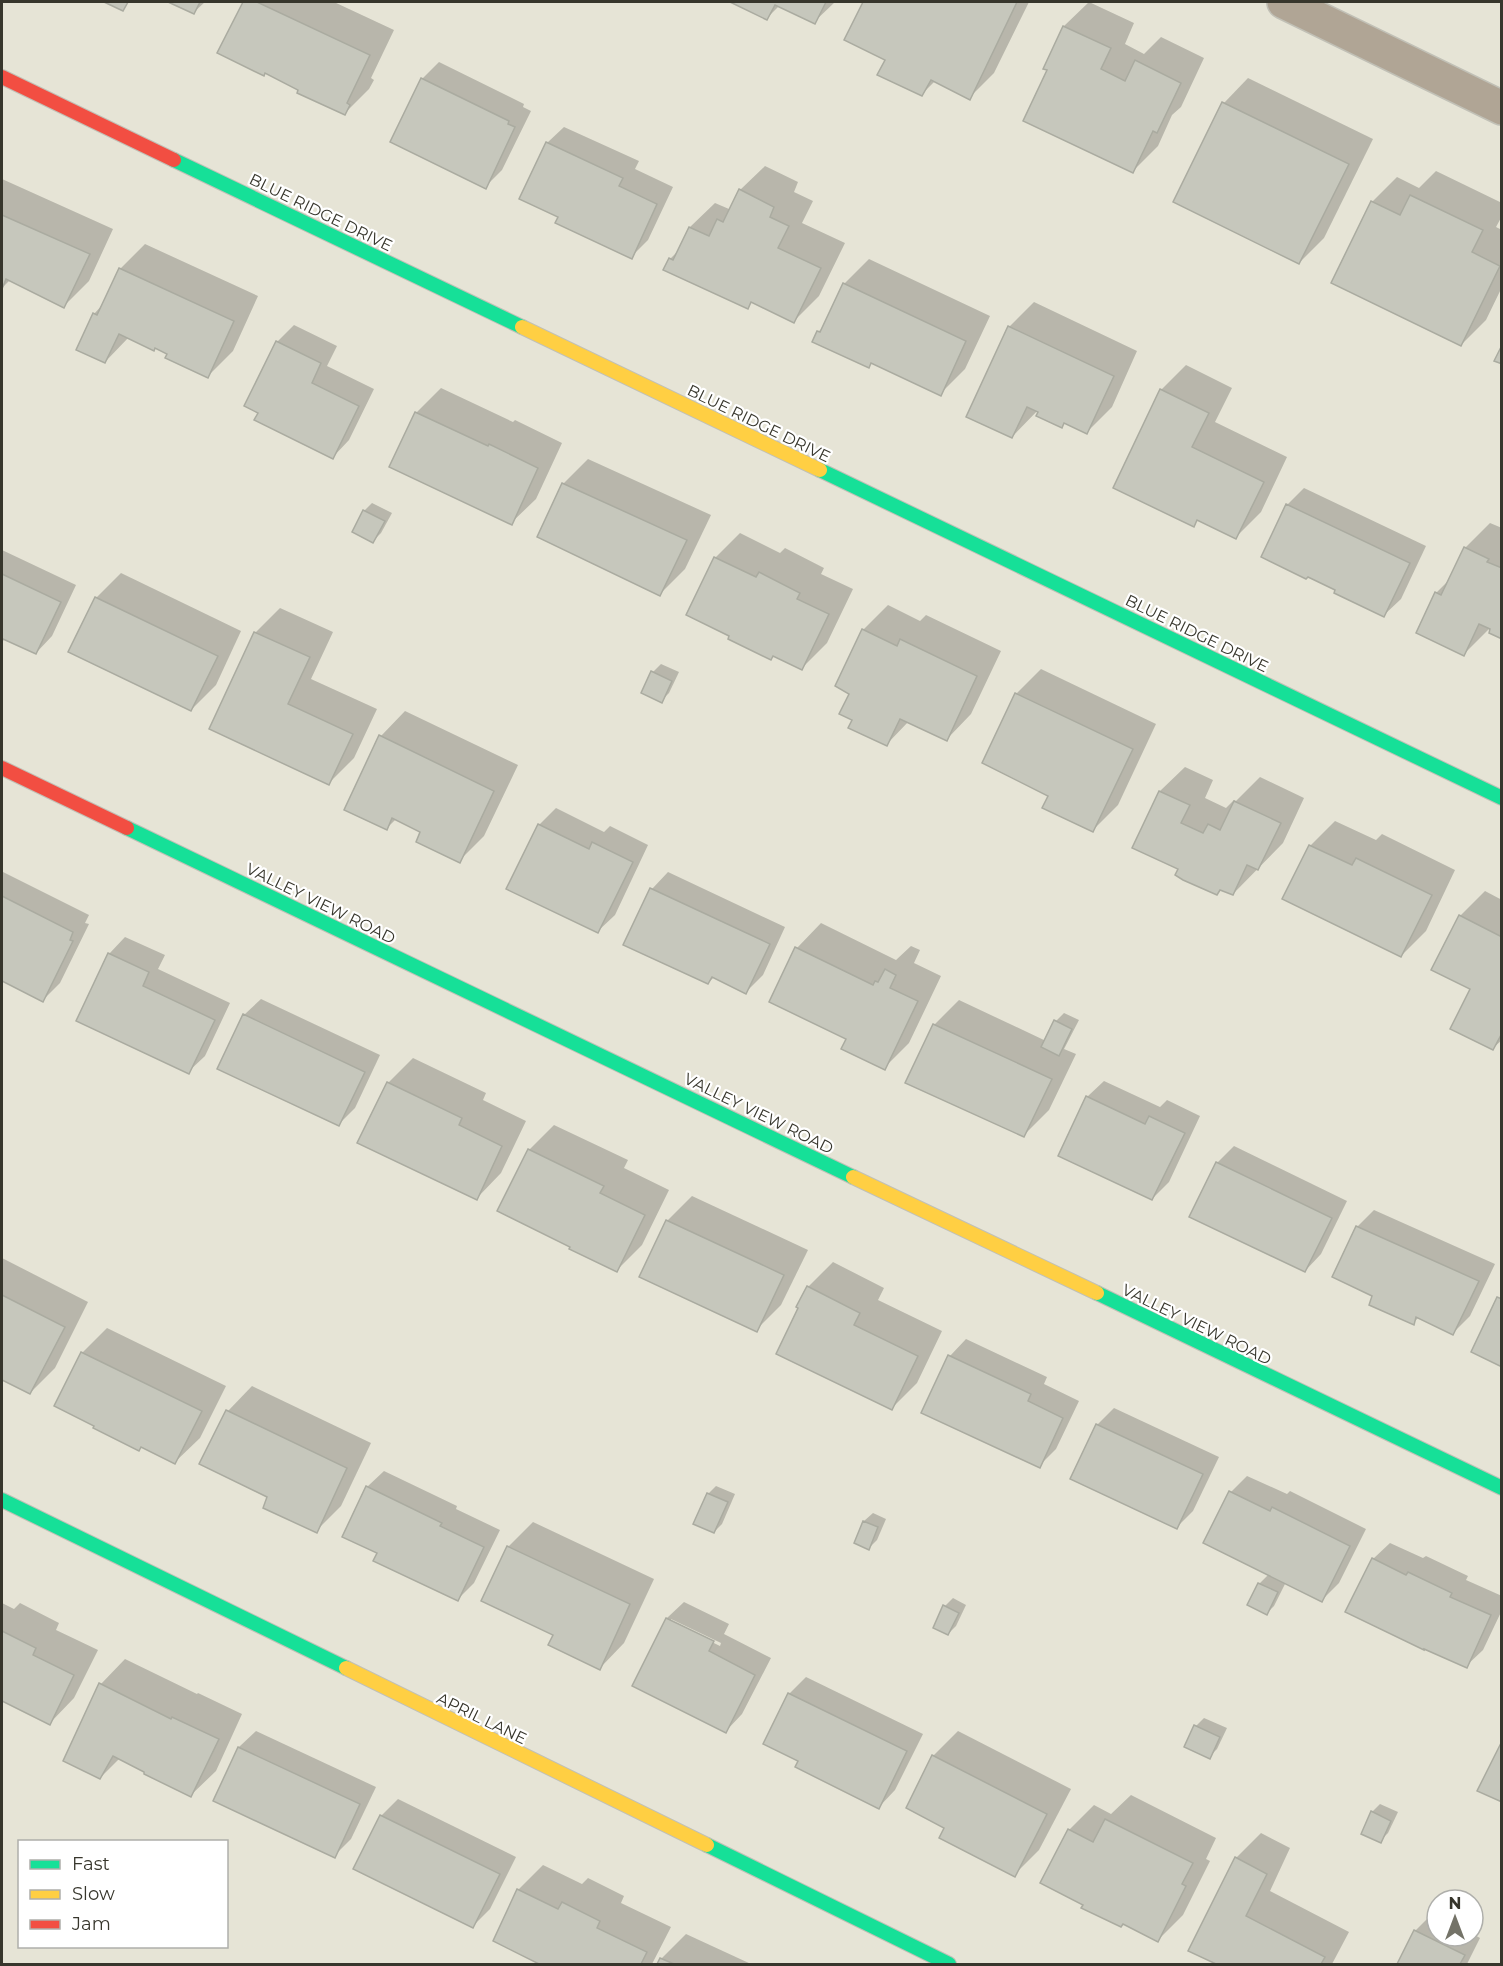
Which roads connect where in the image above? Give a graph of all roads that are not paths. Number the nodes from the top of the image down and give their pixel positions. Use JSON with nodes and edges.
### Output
{"nodes":[{"id":1,"x":1284,"y":2,"type":"edge"},
{"id":2,"x":2,"y":77,"type":"edge"},
{"id":3,"x":1502,"y":108,"type":"edge"},
{"id":4,"x":2,"y":768,"type":"edge"},
{"id":5,"x":1502,"y":798,"type":"edge"},
{"id":6,"x":1502,"y":1488,"type":"edge"},
{"id":7,"x":2,"y":1500,"type":"edge"},
{"id":8,"x":949,"y":1965,"type":"edge"}],
"edges":[{"from":1,"to":3,"type":"street"},
{"from":2,"to":5,"type":"street","name":"BLUE RIDGE DRIVE"},
{"from":4,"to":6,"type":"street","name":"VALLEY VIEW ROAD"},
{"from":7,"to":8,"type":"street","name":"APRIL LANE"}]}
